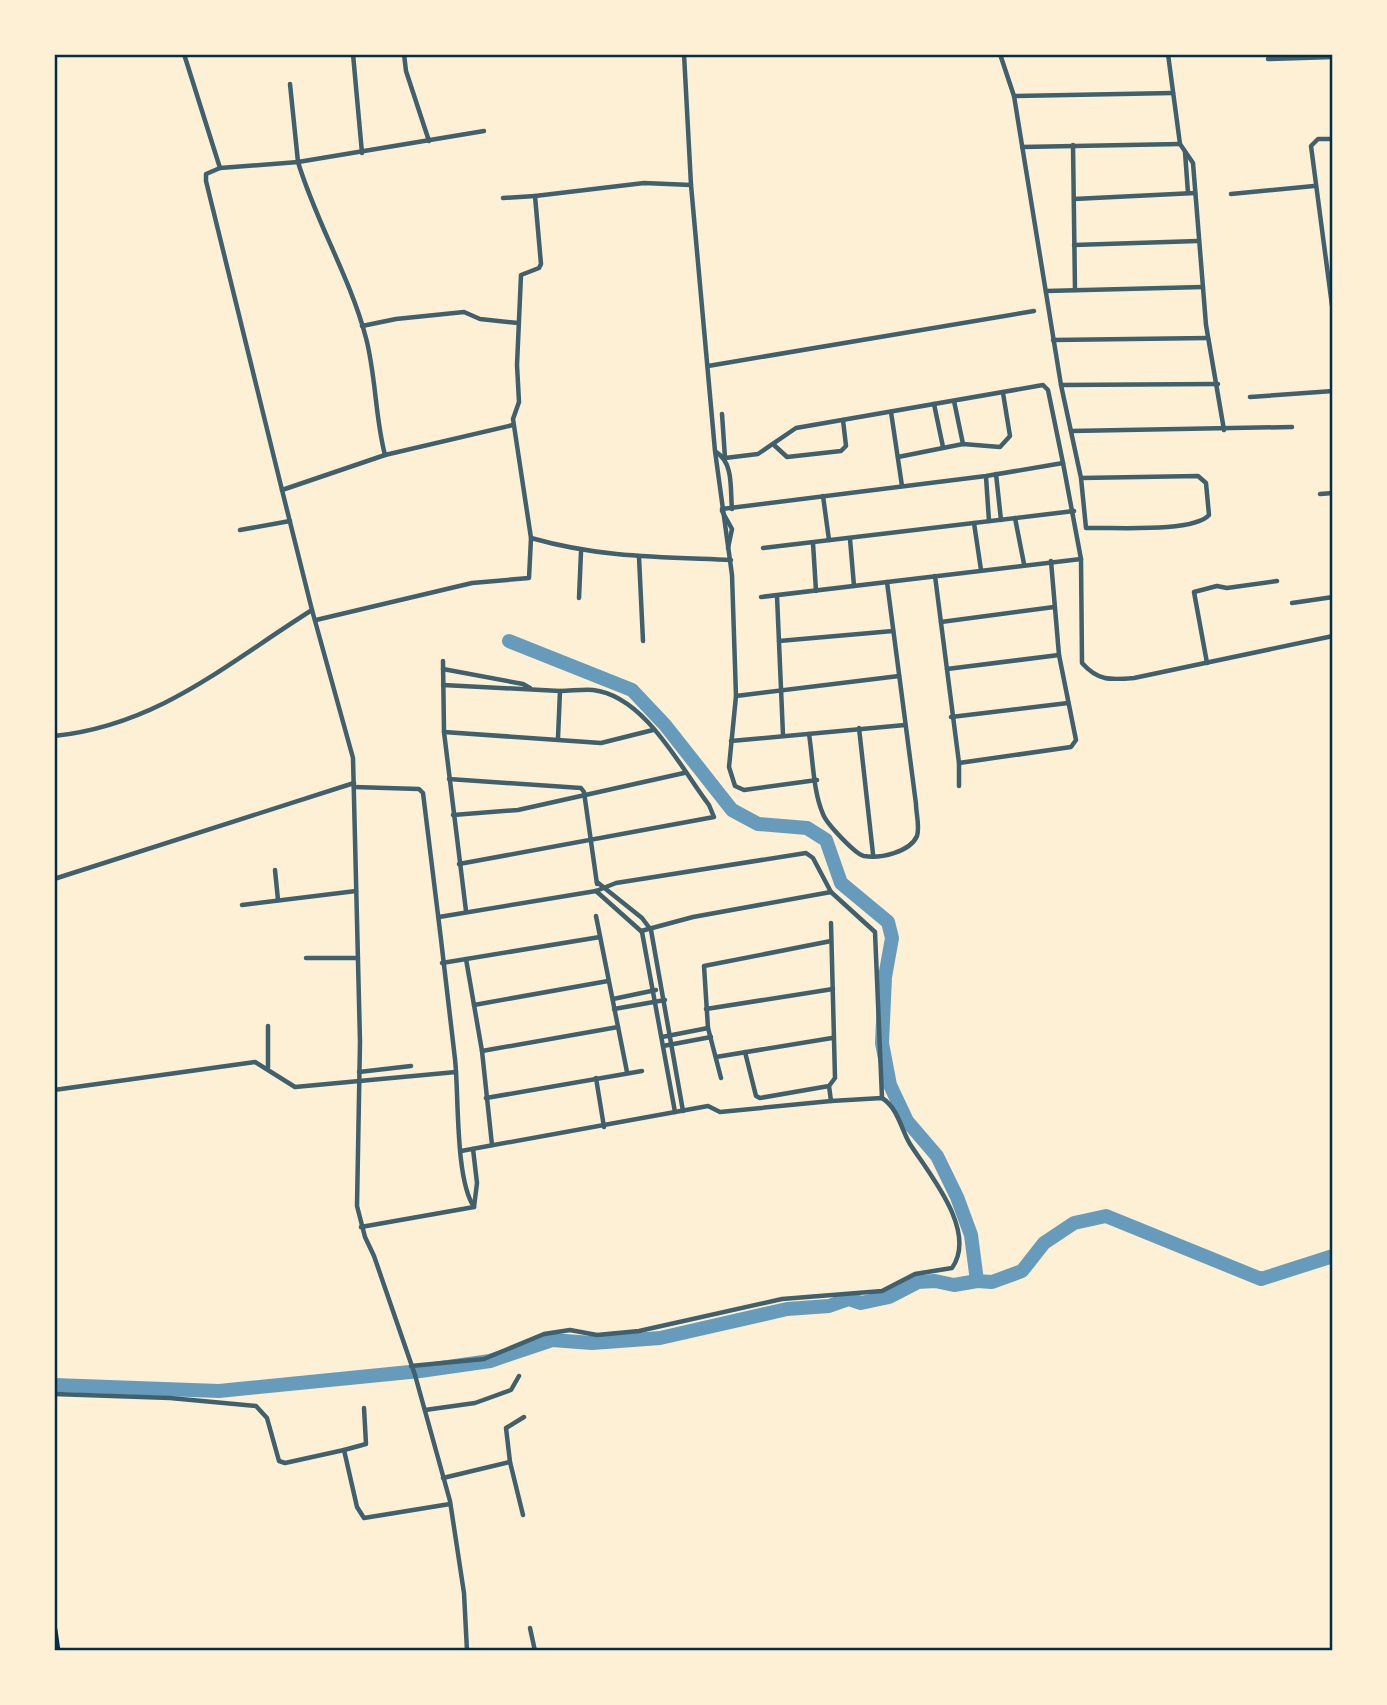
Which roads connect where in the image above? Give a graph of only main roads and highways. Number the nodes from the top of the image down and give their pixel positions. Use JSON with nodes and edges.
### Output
{"nodes":[{"id":1,"x":54,"y":1630,"type":"edge"},
{"id":2,"x":57,"y":1651,"type":"edge"}],
"edges":[{"from":1,"to":2,"type":"main road"}]}
